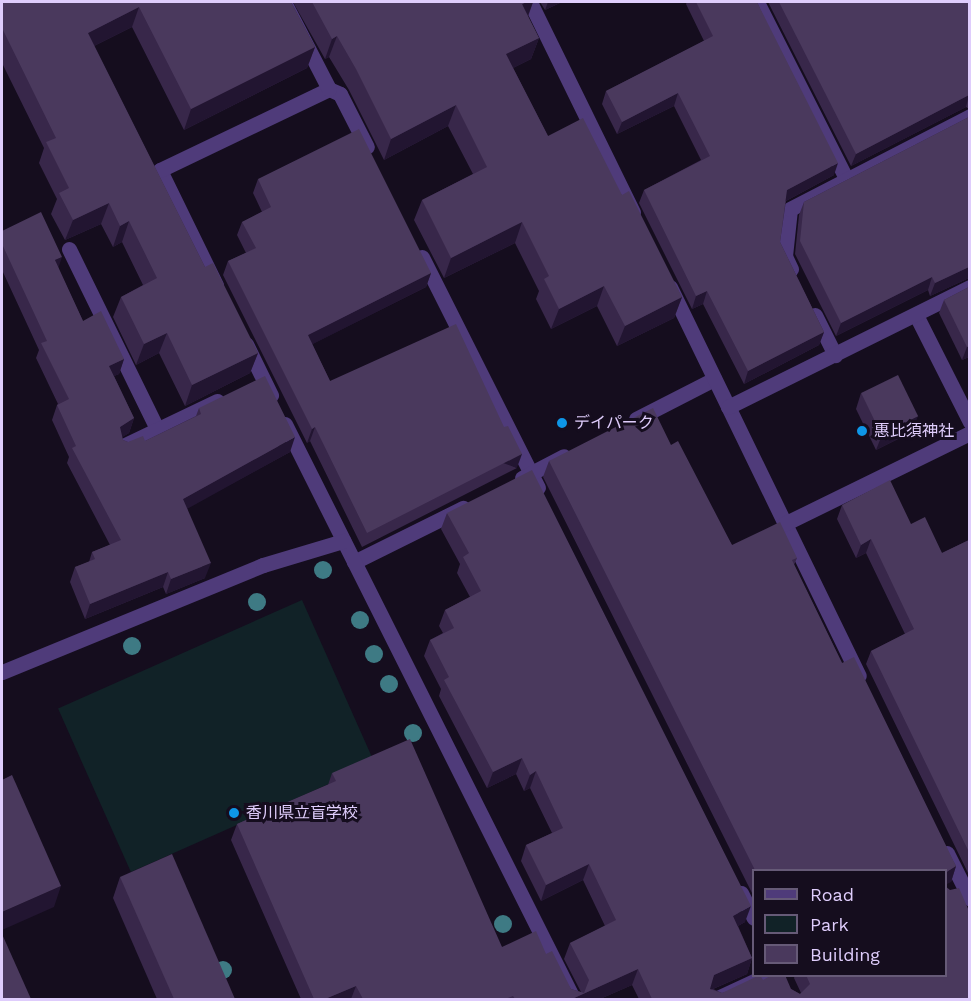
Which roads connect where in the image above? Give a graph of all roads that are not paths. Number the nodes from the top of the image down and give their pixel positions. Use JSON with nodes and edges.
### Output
{"nodes":[{"id":1,"x":284,"y":2,"type":"edge"},
{"id":2,"x":530,"y":2,"type":"edge"},
{"id":3,"x":757,"y":2,"type":"edge"},
{"id":4,"x":329,"y":89,"type":"junction"},
{"id":5,"x":969,"y":116,"type":"edge"},
{"id":6,"x":372,"y":157,"type":"edge"},
{"id":7,"x":847,"y":180,"type":"junction"},
{"id":8,"x":642,"y":230,"type":"edge"},
{"id":9,"x":414,"y":242,"type":"edge"},
{"id":10,"x":69,"y":249,"type":"dead end"},
{"id":11,"x":662,"y":272,"type":"edge"},
{"id":12,"x":969,"y":287,"type":"edge"},
{"id":13,"x":222,"y":295,"type":"edge"},
{"id":14,"x":916,"y":315,"type":"junction"},
{"id":15,"x":237,"y":326,"type":"edge"},
{"id":16,"x":835,"y":355,"type":"junction"},
{"id":17,"x":714,"y":379,"type":"junction"},
{"id":18,"x":231,"y":394,"type":"edge"},
{"id":19,"x":728,"y":407,"type":"junction"},
{"id":20,"x":969,"y":422,"type":"edge"},
{"id":21,"x":618,"y":428,"type":"edge"},
{"id":22,"x":158,"y":429,"type":"junction"},
{"id":23,"x":969,"y":433,"type":"edge"},
{"id":24,"x":123,"y":447,"type":"edge"},
{"id":25,"x":576,"y":450,"type":"edge"},
{"id":26,"x":531,"y":474,"type":"junction"},
{"id":27,"x":510,"y":484,"type":"edge"},
{"id":28,"x":479,"y":500,"type":"edge"},
{"id":29,"x":547,"y":506,"type":"edge"},
{"id":30,"x":784,"y":524,"type":"junction"},
{"id":31,"x":343,"y":541,"type":"junction"},
{"id":32,"x":354,"y":562,"type":"junction"},
{"id":33,"x":2,"y":672,"type":"edge"},
{"id":34,"x":868,"y":693,"type":"edge"},
{"id":35,"x":941,"y":841,"type":"edge"},
{"id":36,"x":732,"y":876,"type":"edge"},
{"id":37,"x":968,"y":891,"type":"edge"},
{"id":38,"x":948,"y":895,"type":"edge"},
{"id":39,"x":752,"y":916,"type":"edge"},
{"id":40,"x":761,"y":977,"type":"edge"},
{"id":41,"x":574,"y":999,"type":"edge"},
{"id":42,"x":713,"y":999,"type":"edge"}],
"edges":[{"from":1,"to":4,"type":"street"},
{"from":2,"to":8,"type":"street"},
{"from":3,"to":7,"type":"street"},
{"from":4,"to":6,"type":"street"},
{"from":4,"to":13,"type":"street"},
{"from":5,"to":7,"type":"street"},
{"from":7,"to":16,"type":"street"},
{"from":9,"to":26,"type":"street"},
{"from":10,"to":22,"type":"street"},
{"from":11,"to":17,"type":"street"},
{"from":12,"to":14,"type":"street"},
{"from":14,"to":16,"type":"street"},
{"from":14,"to":20,"type":"street"},
{"from":15,"to":31,"type":"street"},
{"from":16,"to":19,"type":"street"},
{"from":17,"to":19,"type":"street"},
{"from":17,"to":21,"type":"street"},
{"from":18,"to":22,"type":"street"},
{"from":19,"to":30,"type":"street"},
{"from":22,"to":24,"type":"street"},
{"from":23,"to":30,"type":"street"},
{"from":25,"to":26,"type":"street"},
{"from":26,"to":27,"type":"street"},
{"from":26,"to":29,"type":"street"},
{"from":28,"to":32,"type":"street"},
{"from":30,"to":34,"type":"street"},
{"from":31,"to":32,"type":"street"},
{"from":31,"to":33,"type":"street"},
{"from":32,"to":41,"type":"street"},
{"from":35,"to":37,"type":"street"},
{"from":36,"to":39,"type":"street"},
{"from":37,"to":38,"type":"street"},
{"from":40,"to":42,"type":"street"}]}
